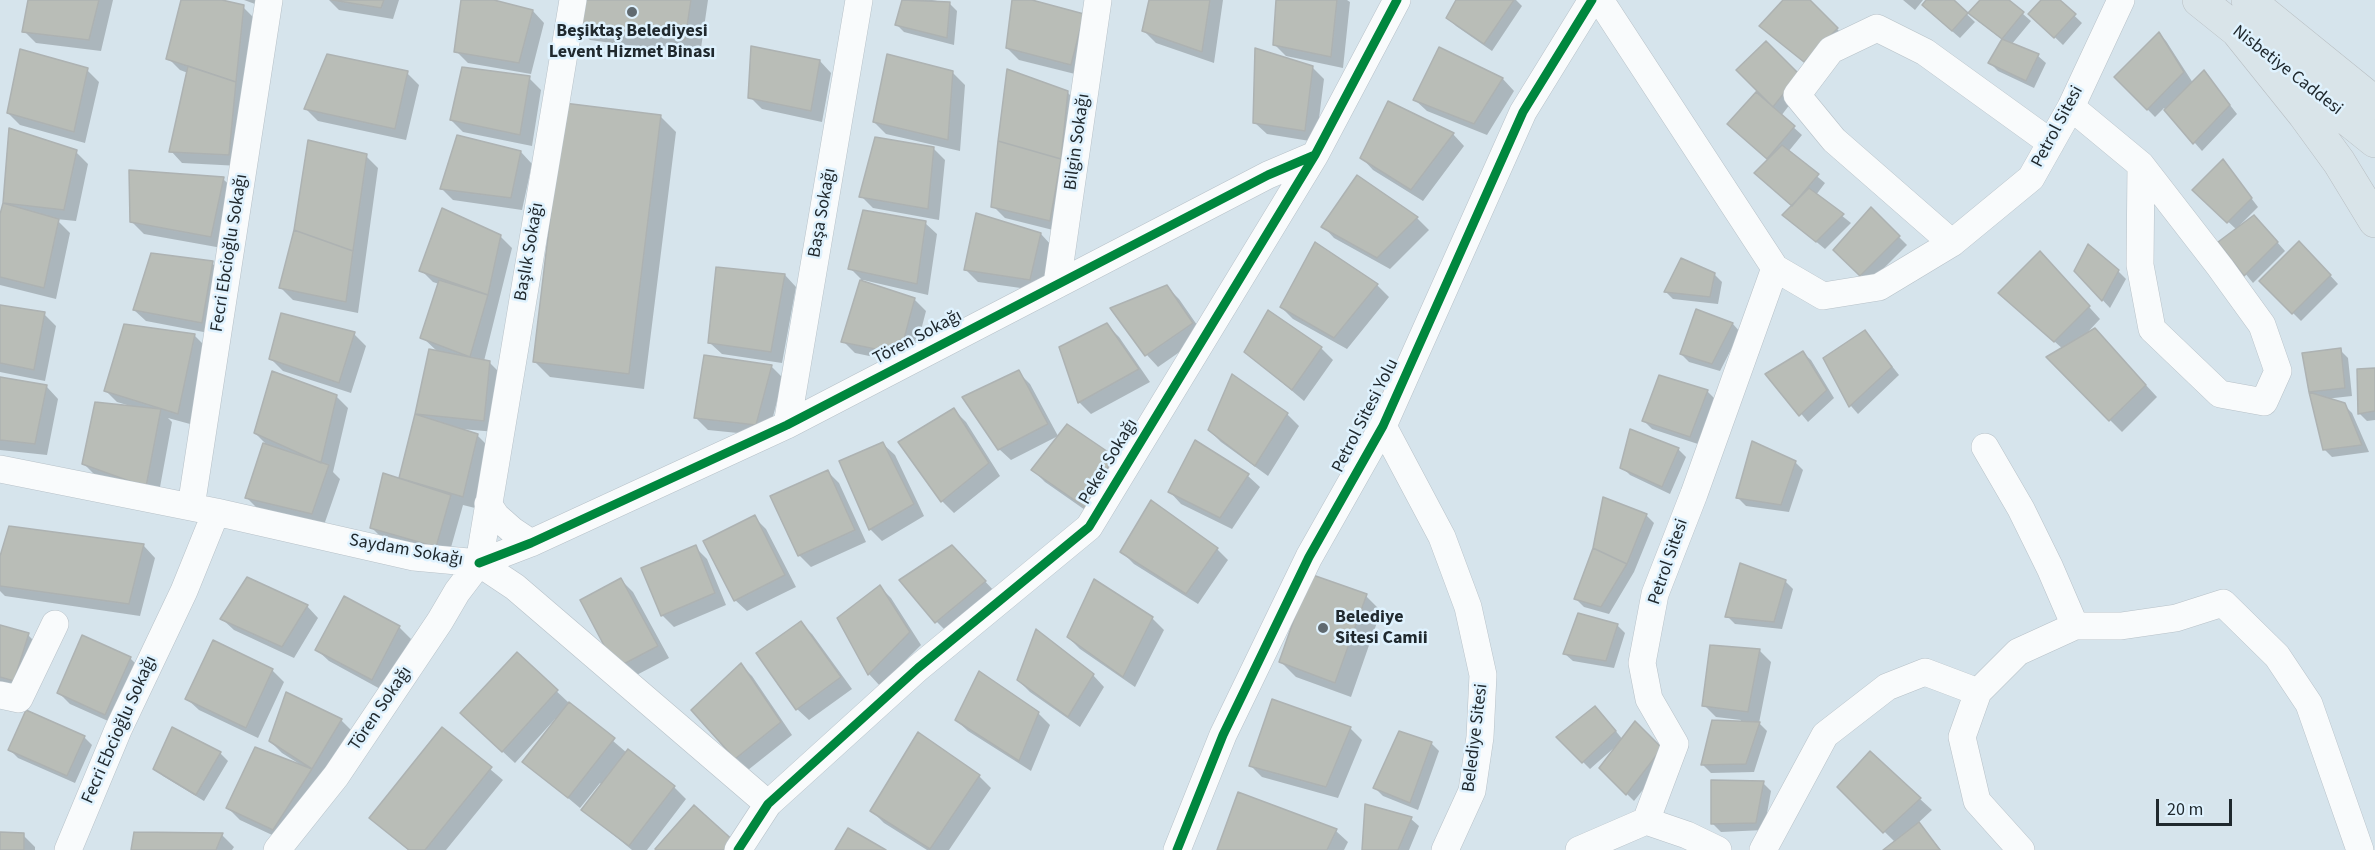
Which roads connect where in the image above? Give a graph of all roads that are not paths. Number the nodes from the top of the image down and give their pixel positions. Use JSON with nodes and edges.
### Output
{"nodes":[{"id":1,"x":269,"y":0,"type":"edge"},
{"id":2,"x":573,"y":0,"type":"edge"},
{"id":3,"x":859,"y":0,"type":"edge"},
{"id":4,"x":1098,"y":0,"type":"edge"},
{"id":5,"x":1397,"y":0,"type":"edge"},
{"id":6,"x":1592,"y":0,"type":"edge"},
{"id":7,"x":1600,"y":0,"type":"edge"},
{"id":8,"x":2121,"y":0,"type":"edge"},
{"id":9,"x":2199,"y":0,"type":"edge"},
{"id":10,"x":2248,"y":0,"type":"edge"},
{"id":11,"x":2239,"y":33,"type":"junction"},
{"id":12,"x":2375,"y":103,"type":"edge"},
{"id":13,"x":2071,"y":107,"type":"junction"},
{"id":14,"x":2375,"y":141,"type":"edge"},
{"id":15,"x":2051,"y":143,"type":"junction"},
{"id":16,"x":1315,"y":155,"type":"junction"},
{"id":17,"x":2140,"y":165,"type":"junction"},
{"id":18,"x":2375,"y":177,"type":"edge"},
{"id":19,"x":2375,"y":221,"type":"edge"},
{"id":20,"x":1952,"y":243,"type":"junction"},
{"id":21,"x":1775,"y":268,"type":"junction"},
{"id":22,"x":1057,"y":284,"type":"junction"},
{"id":23,"x":787,"y":425,"type":"junction"},
{"id":24,"x":1383,"y":426,"type":"junction"},
{"id":25,"x":1985,"y":447,"type":"dead end"},
{"id":26,"x":0,"y":469,"type":"edge"},
{"id":27,"x":488,"y":504,"type":"junction"},
{"id":28,"x":204,"y":509,"type":"junction"},
{"id":29,"x":531,"y":543,"type":"junction"},
{"id":30,"x":479,"y":563,"type":"junction"},
{"id":31,"x":55,"y":624,"type":"dead end"},
{"id":32,"x":2075,"y":626,"type":"junction"},
{"id":33,"x":1977,"y":692,"type":"junction"},
{"id":34,"x":0,"y":695,"type":"edge"},
{"id":35,"x":768,"y":804,"type":"junction"},
{"id":36,"x":1646,"y":821,"type":"junction"},
{"id":37,"x":68,"y":850,"type":"edge"},
{"id":38,"x":277,"y":850,"type":"edge"},
{"id":39,"x":738,"y":850,"type":"edge"},
{"id":40,"x":1177,"y":850,"type":"edge"},
{"id":41,"x":1445,"y":850,"type":"edge"},
{"id":42,"x":1579,"y":850,"type":"edge"},
{"id":43,"x":1718,"y":850,"type":"edge"},
{"id":44,"x":1763,"y":850,"type":"edge"},
{"id":45,"x":2021,"y":850,"type":"edge"},
{"id":46,"x":2360,"y":850,"type":"edge"}],
"edges":[{"from":1,"to":28,"type":"street","name":"Fecri Ebcioğlu Sokağı"},
{"from":2,"to":27,"type":"street","name":"Başlık Sokağı"},
{"from":3,"to":23,"type":"street","name":"Başa Sokağı"},
{"from":4,"to":22,"type":"street","name":"Bilgin Sokağı"},
{"from":5,"to":16,"type":"street","name":"Peker Sokağı"},
{"from":6,"to":24,"type":"street","name":"Petrol Sitesi Yolu"},
{"from":7,"to":21,"type":"street","name":"Petrol Sitesi"},
{"from":8,"to":13,"type":"street","name":"Petrol Sitesi"},
{"from":9,"to":11,"type":"main road","name":"Nisbetiye Caddesi"},
{"from":10,"to":12,"type":"main road","name":"Nisbetiye Caddesi"},
{"from":11,"to":14,"type":"main road","name":"Nisbetiye Caddesi"},
{"from":11,"to":18,"type":"main road"},
{"from":11,"to":19,"type":"main road"},
{"from":13,"to":15,"type":"street","name":"Petrol Sitesi"},
{"from":13,"to":17,"type":"street"},
{"from":15,"to":20,"type":"street","name":"Petrol Sitesi"},
{"from":15,"to":20,"type":"street"},
{"from":16,"to":22,"type":"street","name":"Tören Sokağı"},
{"from":16,"to":35,"type":"street","name":"Peker Sokağı"},
{"from":17,"to":17,"type":"street"},
{"from":20,"to":21,"type":"street","name":"Petrol Sitesi"},
{"from":21,"to":36,"type":"street","name":"Petrol Sitesi"},
{"from":22,"to":23,"type":"street","name":"Tören Sokağı"},
{"from":23,"to":29,"type":"street","name":"Tören Sokağı"},
{"from":24,"to":40,"type":"street","name":"Petrol Sitesi Yolu"},
{"from":24,"to":41,"type":"street","name":"Belediye Sitesi"},
{"from":25,"to":32,"type":"street"},
{"from":26,"to":28,"type":"street","name":"Saydam Sokağı"},
{"from":27,"to":29,"type":"street"},
{"from":27,"to":30,"type":"street","name":"Başlık Sokağı"},
{"from":28,"to":30,"type":"street","name":"Saydam Sokağı"},
{"from":28,"to":37,"type":"street","name":"Fecri Ebcioğlu Sokağı"},
{"from":29,"to":30,"type":"street","name":"Tören Sokağı"},
{"from":30,"to":35,"type":"street","name":"Saydam Sokağı"},
{"from":30,"to":38,"type":"street","name":"Tören Sokağı"},
{"from":31,"to":34,"type":"street"},
{"from":32,"to":33,"type":"street"},
{"from":32,"to":46,"type":"street"},
{"from":33,"to":44,"type":"street"},
{"from":33,"to":45,"type":"street"},
{"from":35,"to":39,"type":"street","name":"Peker Sokağı"},
{"from":36,"to":42,"type":"street"},
{"from":36,"to":43,"type":"street"}]}
